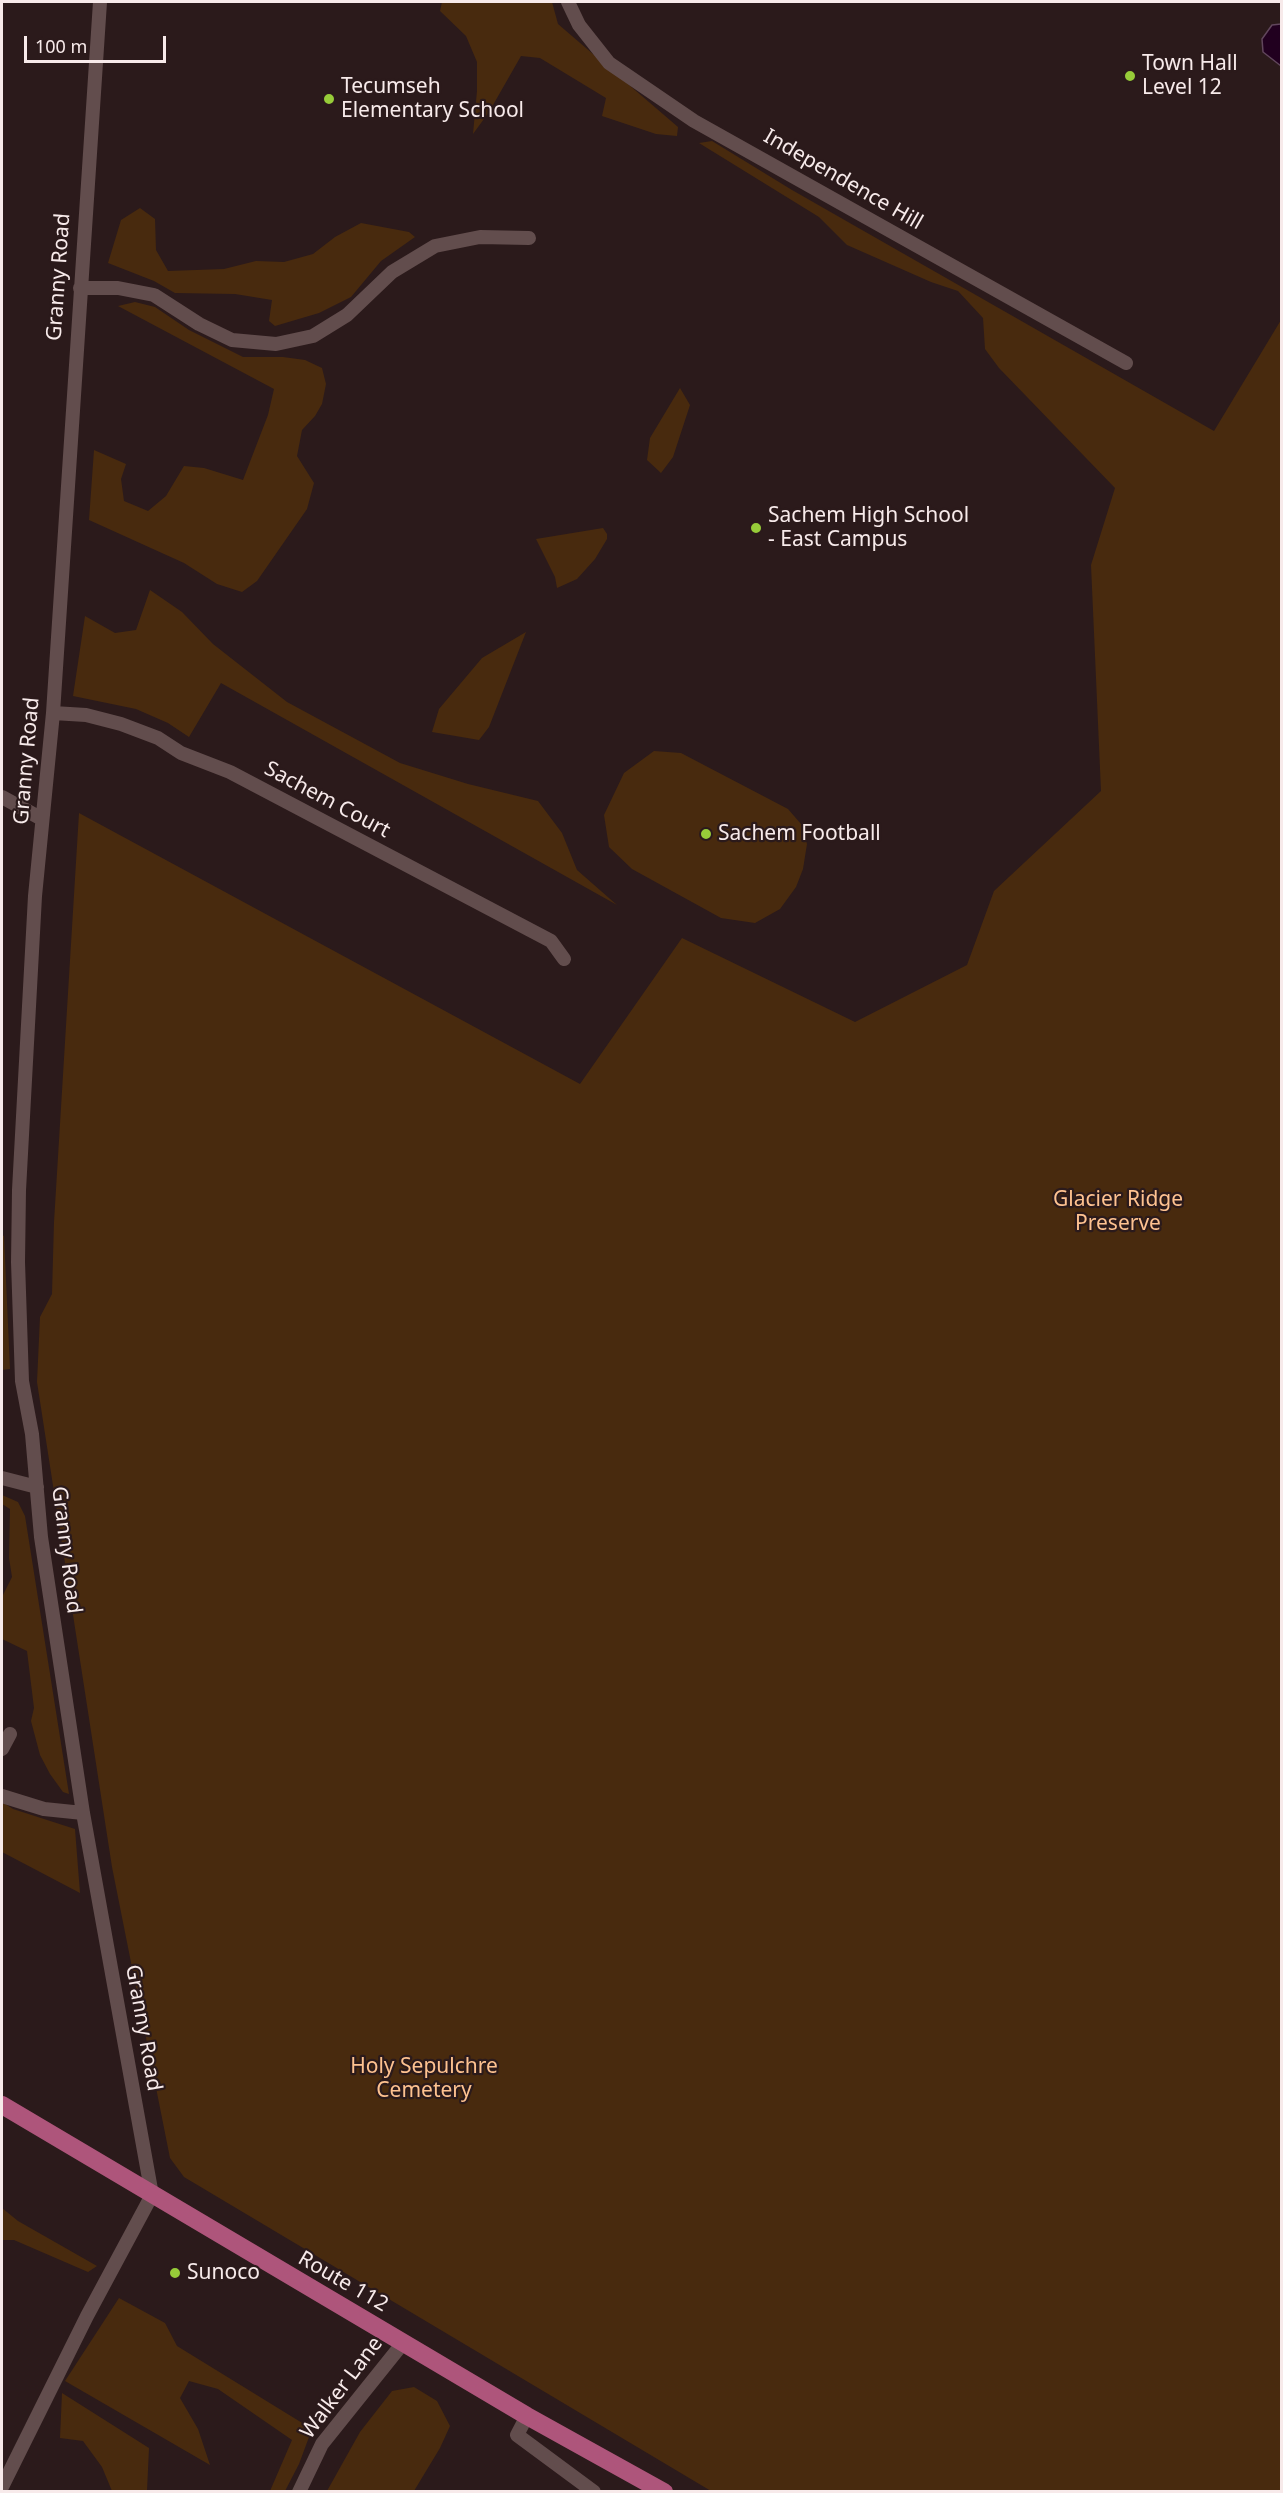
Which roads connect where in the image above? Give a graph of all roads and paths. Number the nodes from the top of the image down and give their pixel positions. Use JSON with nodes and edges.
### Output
{"nodes":[{"id":1,"x":100,"y":2,"type":"edge"},
{"id":2,"x":568,"y":2,"type":"edge"},
{"id":3,"x":529,"y":238,"type":"dead end"},
{"id":4,"x":80,"y":288,"type":"junction"},
{"id":5,"x":1126,"y":363,"type":"dead end"},
{"id":6,"x":53,"y":713,"type":"junction"},
{"id":7,"x":2,"y":797,"type":"edge"},
{"id":8,"x":42,"y":819,"type":"junction"},
{"id":9,"x":564,"y":959,"type":"dead end"},
{"id":10,"x":2,"y":1478,"type":"edge"},
{"id":11,"x":37,"y":1487,"type":"junction"},
{"id":12,"x":10,"y":1734,"type":"dead end"},
{"id":13,"x":2,"y":1749,"type":"edge"},
{"id":14,"x":2,"y":1796,"type":"edge"},
{"id":15,"x":83,"y":1813,"type":"junction"},
{"id":16,"x":2,"y":2105,"type":"edge"},
{"id":17,"x":152,"y":2195,"type":"junction"},
{"id":18,"x":403,"y":2343,"type":"junction"},
{"id":19,"x":527,"y":2416,"type":"junction"},
{"id":20,"x":2,"y":2487,"type":"edge"},
{"id":21,"x":299,"y":2492,"type":"edge"},
{"id":22,"x":594,"y":2492,"type":"edge"},
{"id":23,"x":664,"y":2492,"type":"edge"}],
"edges":[{"from":1,"to":4,"type":"street","name":"Granny Road"},
{"from":2,"to":5,"type":"street","name":"Independence Hill"},
{"from":3,"to":4,"type":"street"},
{"from":4,"to":6,"type":"street","name":"Granny Road"},
{"from":6,"to":8,"type":"street","name":"Granny Road"},
{"from":6,"to":9,"type":"street","name":"Sachem Court"},
{"from":7,"to":8,"type":"street"},
{"from":8,"to":11,"type":"street","name":"Granny Road"},
{"from":10,"to":11,"type":"street"},
{"from":11,"to":15,"type":"street","name":"Granny Road"},
{"from":12,"to":13,"type":"street"},
{"from":14,"to":15,"type":"street"},
{"from":15,"to":17,"type":"street","name":"Granny Road"},
{"from":16,"to":17,"type":"main road","name":"Route 112"},
{"from":17,"to":18,"type":"main road","name":"Route 112"},
{"from":17,"to":20,"type":"street"},
{"from":18,"to":19,"type":"main road","name":"Route 112"},
{"from":18,"to":21,"type":"street","name":"Walker Lane"},
{"from":19,"to":22,"type":"street"},
{"from":19,"to":23,"type":"main road","name":"Route 112"}]}
